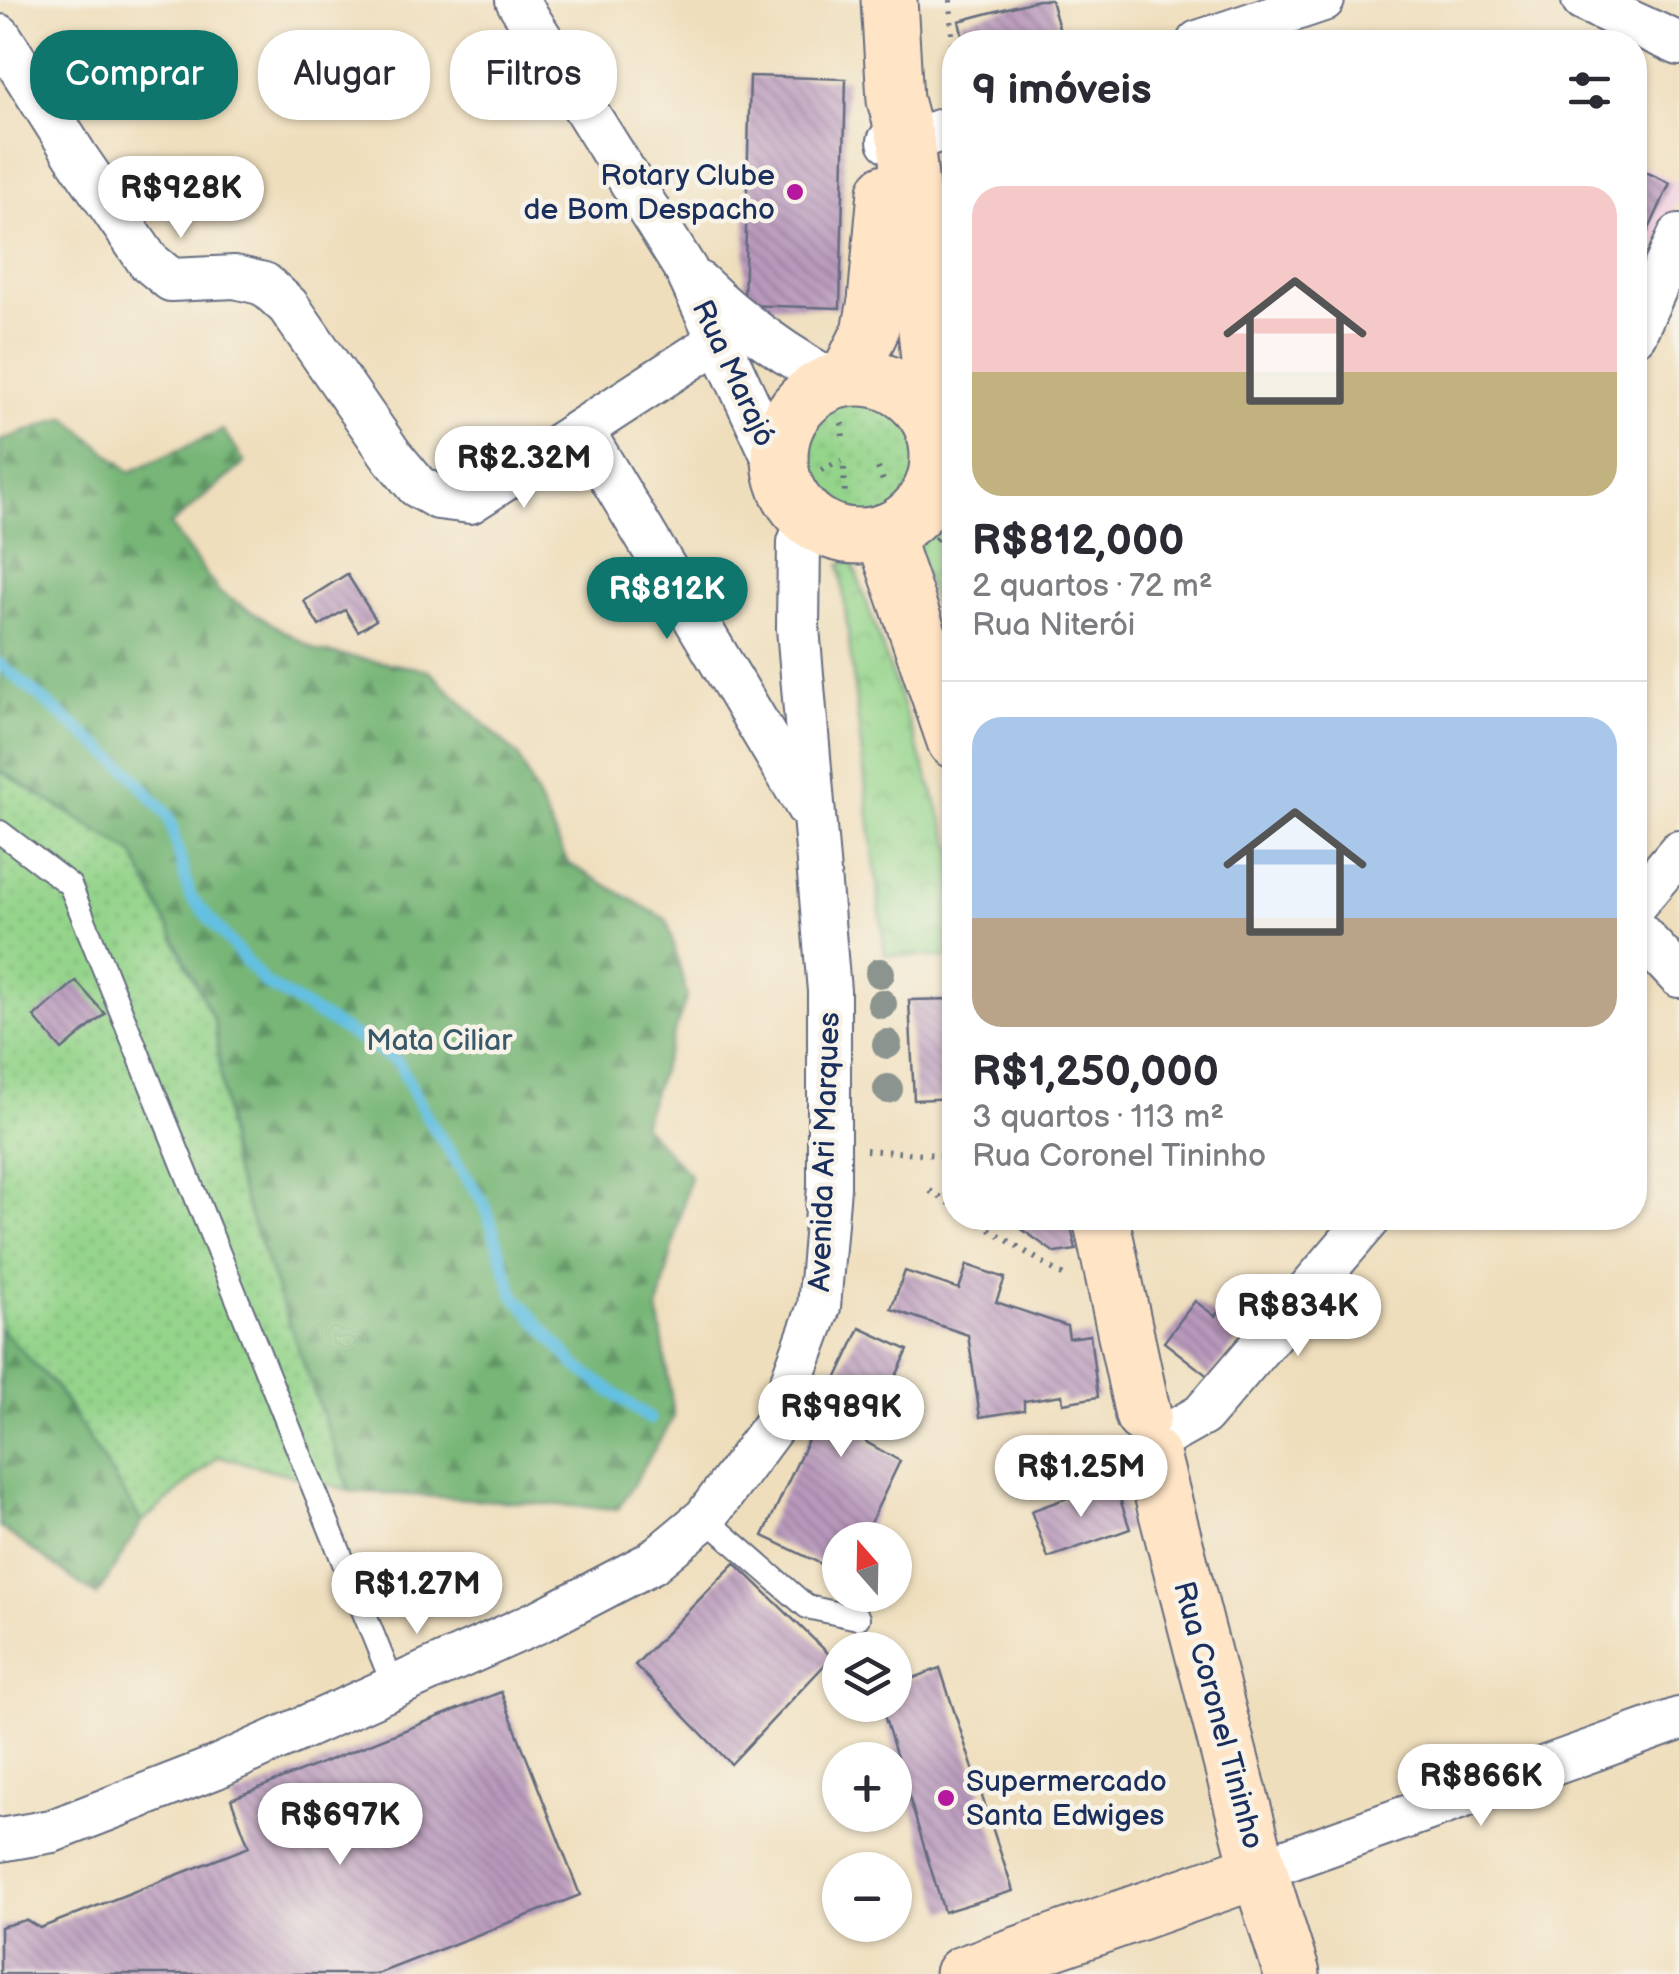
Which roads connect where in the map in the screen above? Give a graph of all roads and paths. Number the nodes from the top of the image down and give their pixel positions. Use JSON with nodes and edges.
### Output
{"nodes":[{"id":1,"x":517,"y":0,"type":"edge"},
{"id":2,"x":889,"y":0,"type":"edge"},
{"id":3,"x":950,"y":0,"type":"edge"},
{"id":4,"x":1323,"y":0,"type":"edge"},
{"id":5,"x":1583,"y":0,"type":"edge"},
{"id":6,"x":952,"y":30,"type":"edge"},
{"id":7,"x":1234,"y":30,"type":"edge"},
{"id":8,"x":0,"y":36,"type":"edge"},
{"id":9,"x":1679,"y":44,"type":"edge"},
{"id":10,"x":911,"y":126,"type":"edge"},
{"id":11,"x":1679,"y":236,"type":"edge"},
{"id":12,"x":686,"y":270,"type":"junction"},
{"id":13,"x":1647,"y":307,"type":"edge"},
{"id":14,"x":718,"y":341,"type":"junction"},
{"id":15,"x":841,"y":380,"type":"junction"},
{"id":16,"x":583,"y":430,"type":"junction"},
{"id":17,"x":942,"y":446,"type":"edge"},
{"id":18,"x":795,"y":497,"type":"junction"},
{"id":19,"x":884,"y":532,"type":"junction"},
{"id":20,"x":942,"y":703,"type":"edge"},
{"id":21,"x":813,"y":817,"type":"junction"},
{"id":22,"x":0,"y":832,"type":"edge"},
{"id":23,"x":1679,"y":852,"type":"edge"},
{"id":24,"x":1647,"y":890,"type":"edge"},
{"id":25,"x":1647,"y":942,"type":"edge"},
{"id":26,"x":1679,"y":976,"type":"edge"},
{"id":27,"x":829,"y":1148,"type":"junction"},
{"id":28,"x":942,"y":1155,"type":"edge"},
{"id":29,"x":930,"y":1191,"type":"dead end"},
{"id":30,"x":942,"y":1198,"type":"edge"},
{"id":31,"x":991,"y":1230,"type":"edge"},
{"id":32,"x":1107,"y":1230,"type":"edge"},
{"id":33,"x":1360,"y":1230,"type":"edge"},
{"id":34,"x":1120,"y":1312,"type":"junction"},
{"id":35,"x":1155,"y":1434,"type":"junction"},
{"id":36,"x":705,"y":1518,"type":"junction"},
{"id":37,"x":858,"y":1618,"type":"dead end"},
{"id":38,"x":394,"y":1687,"type":"junction"},
{"id":39,"x":1679,"y":1720,"type":"edge"},
{"id":40,"x":0,"y":1840,"type":"edge"},
{"id":41,"x":1259,"y":1870,"type":"junction"},
{"id":42,"x":964,"y":1974,"type":"edge"},
{"id":43,"x":1292,"y":1974,"type":"edge"}],
"edges":[{"from":1,"to":12,"type":"street","name":"Rua Marajó"},
{"from":2,"to":10,"type":"main road"},
{"from":3,"to":6,"type":"path"},
{"from":4,"to":7,"type":"street"},
{"from":5,"to":9,"type":"street"},
{"from":8,"to":16,"type":"street"},
{"from":10,"to":15,"type":"main road"},
{"from":10,"to":17,"type":"main road"},
{"from":11,"to":13,"type":"street"},
{"from":12,"to":14,"type":"street","name":"Rua Marajó"},
{"from":12,"to":15,"type":"street","name":"Rua Marajó"},
{"from":14,"to":16,"type":"street"},
{"from":14,"to":18,"type":"street","name":"Rua Marajó"},
{"from":15,"to":17,"type":"main road"},
{"from":15,"to":18,"type":"main road"},
{"from":16,"to":21,"type":"street"},
{"from":17,"to":19,"type":"main road"},
{"from":18,"to":19,"type":"main road"},
{"from":18,"to":21,"type":"street","name":"Avenida Ari Marques"},
{"from":19,"to":20,"type":"main road"},
{"from":21,"to":27,"type":"street","name":"Avenida Ari Marques"},
{"from":22,"to":38,"type":"lane"},
{"from":23,"to":24,"type":"street"},
{"from":25,"to":26,"type":"street"},
{"from":27,"to":28,"type":"path"},
{"from":27,"to":36,"type":"street","name":"Avenida Ari Marques"},
{"from":29,"to":30,"type":"path"},
{"from":31,"to":34,"type":"path"},
{"from":32,"to":34,"type":"main road","name":"Rua Coronel Tininho"},
{"from":33,"to":35,"type":"street"},
{"from":34,"to":35,"type":"main road","name":"Rua Coronel Tininho"},
{"from":35,"to":41,"type":"main road","name":"Rua Coronel Tininho"},
{"from":36,"to":37,"type":"lane"},
{"from":36,"to":38,"type":"street","name":"Avenida Ari Marques"},
{"from":38,"to":40,"type":"street","name":"Avenida Ari Marques"},
{"from":39,"to":41,"type":"street"},
{"from":41,"to":42,"type":"main road"},
{"from":41,"to":43,"type":"main road","name":"Rua Coronel Tininho"}]}
